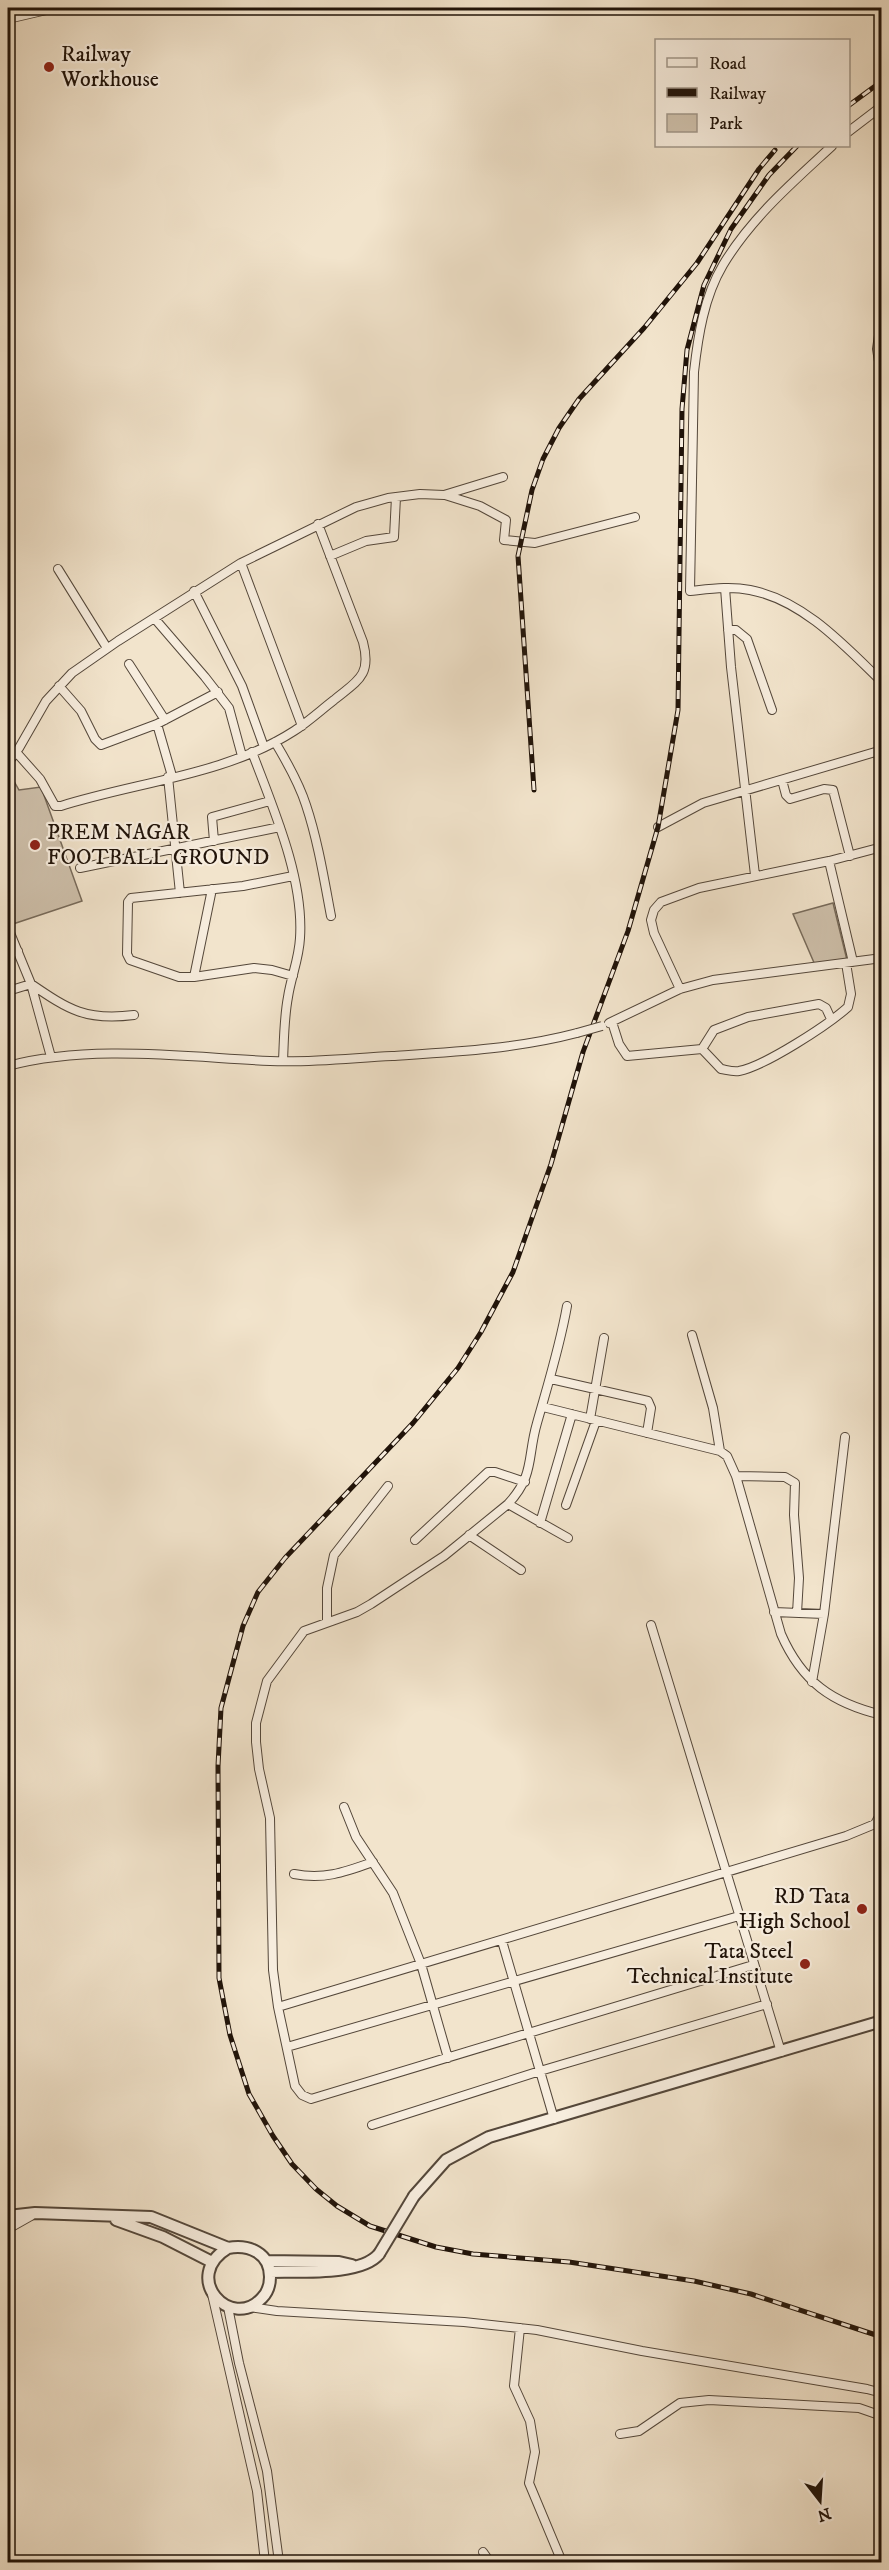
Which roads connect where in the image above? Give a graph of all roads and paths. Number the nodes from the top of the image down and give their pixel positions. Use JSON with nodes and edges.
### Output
{"nodes":[{"id":1,"x":55,"y":8,"type":"edge"},
{"id":2,"x":8,"y":19,"type":"edge"},
{"id":3,"x":882,"y":106,"type":"edge"},
{"id":4,"x":850,"y":131,"type":"edge"},
{"id":5,"x":831,"y":147,"type":"edge"},
{"id":6,"x":882,"y":315,"type":"edge"},
{"id":7,"x":881,"y":376,"type":"edge"},
{"id":8,"x":503,"y":477,"type":"dead end"},
{"id":9,"x":444,"y":495,"type":"junction"},
{"id":10,"x":396,"y":496,"type":"junction"},
{"id":11,"x":634,"y":517,"type":"dead end"},
{"id":12,"x":318,"y":524,"type":"junction"},
{"id":13,"x":330,"y":555,"type":"junction"},
{"id":14,"x":241,"y":563,"type":"junction"},
{"id":15,"x":58,"y":569,"type":"dead end"},
{"id":16,"x":725,"y":588,"type":"junction"},
{"id":17,"x":194,"y":591,"type":"junction"},
{"id":18,"x":155,"y":619,"type":"junction"},
{"id":19,"x":728,"y":630,"type":"junction"},
{"id":20,"x":107,"y":648,"type":"junction"},
{"id":21,"x":129,"y":664,"type":"dead end"},
{"id":22,"x":882,"y":682,"type":"edge"},
{"id":23,"x":59,"y":686,"type":"junction"},
{"id":24,"x":218,"y":692,"type":"junction"},
{"id":25,"x":772,"y":710,"type":"dead end"},
{"id":26,"x":165,"y":720,"type":"junction"},
{"id":27,"x":157,"y":724,"type":"junction"},
{"id":28,"x":302,"y":726,"type":"junction"},
{"id":29,"x":276,"y":742,"type":"junction"},
{"id":30,"x":264,"y":747,"type":"junction"},
{"id":31,"x":882,"y":750,"type":"edge"},
{"id":32,"x":16,"y":752,"type":"junction"},
{"id":33,"x":252,"y":752,"type":"junction"},
{"id":34,"x":242,"y":756,"type":"junction"},
{"id":35,"x":8,"y":763,"type":"edge"},
{"id":36,"x":170,"y":777,"type":"junction"},
{"id":37,"x":782,"y":780,"type":"junction"},
{"id":38,"x":747,"y":791,"type":"junction"},
{"id":39,"x":270,"y":801,"type":"junction"},
{"id":40,"x":658,"y":827,"type":"dead end"},
{"id":41,"x":280,"y":828,"type":"junction"},
{"id":42,"x":214,"y":841,"type":"junction"},
{"id":43,"x":882,"y":847,"type":"edge"},
{"id":44,"x":176,"y":848,"type":"junction"},
{"id":45,"x":850,"y":856,"type":"junction"},
{"id":46,"x":829,"y":861,"type":"junction"},
{"id":47,"x":80,"y":868,"type":"dead end"},
{"id":48,"x":755,"y":875,"type":"junction"},
{"id":49,"x":293,"y":876,"type":"junction"},
{"id":50,"x":212,"y":889,"type":"junction"},
{"id":51,"x":180,"y":892,"type":"junction"},
{"id":52,"x":331,"y":916,"type":"dead end"},
{"id":53,"x":8,"y":928,"type":"edge"},
{"id":54,"x":18,"y":951,"type":"junction"},
{"id":55,"x":8,"y":954,"type":"edge"},
{"id":56,"x":882,"y":958,"type":"edge"},
{"id":57,"x":850,"y":963,"type":"junction"},
{"id":58,"x":293,"y":976,"type":"junction"},
{"id":59,"x":194,"y":977,"type":"junction"},
{"id":60,"x":31,"y":984,"type":"junction"},
{"id":61,"x":680,"y":990,"type":"junction"},
{"id":62,"x":8,"y":991,"type":"edge"},
{"id":63,"x":134,"y":1015,"type":"dead end"},
{"id":64,"x":831,"y":1019,"type":"junction"},
{"id":65,"x":612,"y":1022,"type":"junction"},
{"id":66,"x":702,"y":1049,"type":"junction"},
{"id":67,"x":51,"y":1057,"type":"junction"},
{"id":68,"x":283,"y":1061,"type":"junction"},
{"id":69,"x":8,"y":1066,"type":"edge"},
{"id":70,"x":567,"y":1306,"type":"dead end"},
{"id":71,"x":692,"y":1335,"type":"dead end"},
{"id":72,"x":604,"y":1338,"type":"dead end"},
{"id":73,"x":551,"y":1379,"type":"junction"},
{"id":74,"x":595,"y":1388,"type":"junction"},
{"id":75,"x":543,"y":1407,"type":"junction"},
{"id":76,"x":572,"y":1414,"type":"junction"},
{"id":77,"x":593,"y":1420,"type":"junction"},
{"id":78,"x":647,"y":1433,"type":"junction"},
{"id":79,"x":845,"y":1437,"type":"dead end"},
{"id":80,"x":720,"y":1451,"type":"junction"},
{"id":81,"x":736,"y":1476,"type":"junction"},
{"id":82,"x":525,"y":1482,"type":"junction"},
{"id":83,"x":388,"y":1486,"type":"dead end"},
{"id":84,"x":508,"y":1504,"type":"junction"},
{"id":85,"x":566,"y":1505,"type":"dead end"},
{"id":86,"x":540,"y":1523,"type":"junction"},
{"id":87,"x":469,"y":1535,"type":"junction"},
{"id":88,"x":568,"y":1538,"type":"dead end"},
{"id":89,"x":415,"y":1539,"type":"dead end"},
{"id":90,"x":521,"y":1570,"type":"dead end"},
{"id":91,"x":774,"y":1612,"type":"junction"},
{"id":92,"x":797,"y":1613,"type":"junction"},
{"id":93,"x":824,"y":1614,"type":"junction"},
{"id":94,"x":327,"y":1621,"type":"junction"},
{"id":95,"x":651,"y":1625,"type":"dead end"},
{"id":96,"x":812,"y":1682,"type":"junction"},
{"id":97,"x":882,"y":1715,"type":"edge"},
{"id":98,"x":344,"y":1807,"type":"dead end"},
{"id":99,"x":882,"y":1811,"type":"edge"},
{"id":100,"x":373,"y":1862,"type":"junction"},
{"id":101,"x":726,"y":1873,"type":"junction"},
{"id":102,"x":294,"y":1874,"type":"dead end"},
{"id":103,"x":739,"y":1916,"type":"junction"},
{"id":104,"x":502,"y":1941,"type":"junction"},
{"id":105,"x":421,"y":1964,"type":"junction"},
{"id":106,"x":753,"y":1965,"type":"junction"},
{"id":107,"x":514,"y":1983,"type":"junction"},
{"id":108,"x":767,"y":2004,"type":"junction"},
{"id":109,"x":433,"y":2005,"type":"junction"},
{"id":110,"x":278,"y":2007,"type":"junction"},
{"id":111,"x":882,"y":2021,"type":"edge"},
{"id":112,"x":529,"y":2034,"type":"junction"},
{"id":113,"x":287,"y":2047,"type":"junction"},
{"id":114,"x":781,"y":2052,"type":"junction"},
{"id":115,"x":448,"y":2058,"type":"junction"},
{"id":116,"x":540,"y":2072,"type":"junction"},
{"id":117,"x":554,"y":2119,"type":"junction"},
{"id":118,"x":372,"y":2125,"type":"dead end"},
{"id":119,"x":35,"y":2213,"type":"junction"},
{"id":120,"x":8,"y":2216,"type":"edge"},
{"id":121,"x":108,"y":2216,"type":"junction"},
{"id":122,"x":8,"y":2229,"type":"edge"},
{"id":123,"x":228,"y":2248,"type":"junction"},
{"id":124,"x":266,"y":2261,"type":"junction"},
{"id":125,"x":212,"y":2262,"type":"junction"},
{"id":126,"x":354,"y":2266,"type":"junction"},
{"id":127,"x":270,"y":2272,"type":"junction"},
{"id":128,"x":212,"y":2293,"type":"junction"},
{"id":129,"x":228,"y":2307,"type":"junction"},
{"id":130,"x":249,"y":2307,"type":"junction"},
{"id":131,"x":520,"y":2328,"type":"junction"},
{"id":132,"x":882,"y":2393,"type":"edge"},
{"id":133,"x":882,"y":2416,"type":"edge"},
{"id":134,"x":620,"y":2433,"type":"dead end"},
{"id":135,"x":483,"y":2552,"type":"dead end"},
{"id":136,"x":265,"y":2562,"type":"edge"},
{"id":137,"x":279,"y":2562,"type":"edge"},
{"id":138,"x":490,"y":2562,"type":"edge"},
{"id":139,"x":562,"y":2562,"type":"edge"}],
"edges":[{"from":1,"to":2,"type":"street"},
{"from":3,"to":4,"type":"street"},
{"from":5,"to":16,"type":"street"},
{"from":6,"to":7,"type":"street"},
{"from":8,"to":9,"type":"street"},
{"from":9,"to":10,"type":"street"},
{"from":9,"to":11,"type":"street"},
{"from":10,"to":12,"type":"street"},
{"from":10,"to":13,"type":"street"},
{"from":12,"to":13,"type":"street"},
{"from":12,"to":14,"type":"street"},
{"from":13,"to":28,"type":"street"},
{"from":14,"to":17,"type":"street"},
{"from":14,"to":28,"type":"street"},
{"from":15,"to":20,"type":"street"},
{"from":16,"to":19,"type":"street"},
{"from":16,"to":22,"type":"street"},
{"from":17,"to":18,"type":"street"},
{"from":17,"to":30,"type":"street"},
{"from":18,"to":20,"type":"street"},
{"from":18,"to":24,"type":"street"},
{"from":19,"to":25,"type":"street"},
{"from":19,"to":38,"type":"street"},
{"from":20,"to":23,"type":"street"},
{"from":21,"to":26,"type":"street"},
{"from":23,"to":27,"type":"street"},
{"from":23,"to":32,"type":"street"},
{"from":24,"to":26,"type":"street"},
{"from":24,"to":34,"type":"street"},
{"from":26,"to":27,"type":"street"},
{"from":27,"to":36,"type":"street"},
{"from":28,"to":29,"type":"street"},
{"from":29,"to":30,"type":"street"},
{"from":29,"to":52,"type":"street"},
{"from":30,"to":33,"type":"street"},
{"from":31,"to":37,"type":"street"},
{"from":32,"to":35,"type":"street"},
{"from":32,"to":36,"type":"street"},
{"from":33,"to":34,"type":"street"},
{"from":33,"to":39,"type":"street"},
{"from":34,"to":36,"type":"street"},
{"from":36,"to":44,"type":"street"},
{"from":37,"to":38,"type":"street"},
{"from":37,"to":45,"type":"street"},
{"from":38,"to":40,"type":"street"},
{"from":38,"to":48,"type":"street"},
{"from":39,"to":41,"type":"street"},
{"from":39,"to":42,"type":"street"},
{"from":41,"to":42,"type":"street"},
{"from":41,"to":49,"type":"street"},
{"from":42,"to":44,"type":"street"},
{"from":43,"to":45,"type":"street"},
{"from":44,"to":47,"type":"street"},
{"from":44,"to":51,"type":"street"},
{"from":45,"to":46,"type":"street"},
{"from":46,"to":48,"type":"street"},
{"from":46,"to":57,"type":"street"},
{"from":48,"to":61,"type":"street"},
{"from":49,"to":50,"type":"street"},
{"from":49,"to":58,"type":"street"},
{"from":50,"to":51,"type":"street"},
{"from":50,"to":59,"type":"street"},
{"from":51,"to":59,"type":"street"},
{"from":53,"to":54,"type":"street"},
{"from":54,"to":55,"type":"street"},
{"from":54,"to":60,"type":"street"},
{"from":56,"to":57,"type":"street"},
{"from":57,"to":61,"type":"street"},
{"from":57,"to":64,"type":"street"},
{"from":58,"to":59,"type":"street"},
{"from":58,"to":68,"type":"street"},
{"from":60,"to":62,"type":"street"},
{"from":60,"to":63,"type":"street"},
{"from":60,"to":67,"type":"street"},
{"from":61,"to":65,"type":"street"},
{"from":64,"to":66,"type":"street"},
{"from":64,"to":66,"type":"street"},
{"from":65,"to":66,"type":"street"},
{"from":65,"to":68,"type":"street","bridge":true},
{"from":67,"to":68,"type":"street"},
{"from":67,"to":69,"type":"street"},
{"from":70,"to":73,"type":"street"},
{"from":71,"to":80,"type":"street"},
{"from":72,"to":74,"type":"street"},
{"from":73,"to":74,"type":"street"},
{"from":73,"to":75,"type":"street"},
{"from":74,"to":77,"type":"street"},
{"from":74,"to":78,"type":"street"},
{"from":75,"to":76,"type":"street"},
{"from":75,"to":82,"type":"street"},
{"from":76,"to":77,"type":"street"},
{"from":76,"to":86,"type":"street"},
{"from":77,"to":78,"type":"street"},
{"from":77,"to":85,"type":"street"},
{"from":78,"to":80,"type":"street"},
{"from":79,"to":93,"type":"street"},
{"from":80,"to":81,"type":"street"},
{"from":81,"to":91,"type":"street"},
{"from":81,"to":92,"type":"street"},
{"from":82,"to":84,"type":"street"},
{"from":82,"to":89,"type":"street"},
{"from":83,"to":94,"type":"street"},
{"from":84,"to":86,"type":"street"},
{"from":84,"to":87,"type":"street"},
{"from":86,"to":88,"type":"street"},
{"from":87,"to":90,"type":"street"},
{"from":87,"to":94,"type":"street"},
{"from":91,"to":92,"type":"street"},
{"from":91,"to":96,"type":"street"},
{"from":92,"to":93,"type":"street"},
{"from":93,"to":96,"type":"street"},
{"from":94,"to":110,"type":"street"},
{"from":95,"to":101,"type":"street"},
{"from":96,"to":97,"type":"street"},
{"from":98,"to":100,"type":"street"},
{"from":99,"to":101,"type":"street"},
{"from":100,"to":102,"type":"street"},
{"from":100,"to":105,"type":"street"},
{"from":101,"to":103,"type":"street"},
{"from":101,"to":104,"type":"street"},
{"from":103,"to":106,"type":"street"},
{"from":103,"to":107,"type":"street"},
{"from":104,"to":105,"type":"street"},
{"from":104,"to":107,"type":"street"},
{"from":105,"to":109,"type":"street"},
{"from":105,"to":110,"type":"street"},
{"from":106,"to":108,"type":"street"},
{"from":106,"to":112,"type":"street"},
{"from":107,"to":109,"type":"street"},
{"from":107,"to":112,"type":"street"},
{"from":108,"to":114,"type":"street"},
{"from":108,"to":116,"type":"street"},
{"from":109,"to":113,"type":"street"},
{"from":109,"to":115,"type":"street"},
{"from":110,"to":113,"type":"street"},
{"from":111,"to":114,"type":"street"},
{"from":112,"to":115,"type":"street"},
{"from":112,"to":116,"type":"street"},
{"from":113,"to":115,"type":"street"},
{"from":114,"to":117,"type":"street"},
{"from":116,"to":117,"type":"street"},
{"from":116,"to":118,"type":"street"},
{"from":117,"to":126,"type":"street","bridge":true},
{"from":119,"to":120,"type":"street"},
{"from":119,"to":121,"type":"street"},
{"from":119,"to":122,"type":"street"},
{"from":121,"to":123,"type":"street"},
{"from":121,"to":125,"type":"street"},
{"from":123,"to":124,"type":"street"},
{"from":123,"to":125,"type":"street"},
{"from":124,"to":126,"type":"street"},
{"from":124,"to":127,"type":"street"},
{"from":125,"to":128,"type":"street"},
{"from":126,"to":127,"type":"street"},
{"from":127,"to":130,"type":"street"},
{"from":128,"to":129,"type":"street"},
{"from":128,"to":136,"type":"street"},
{"from":129,"to":130,"type":"street"},
{"from":129,"to":137,"type":"street"},
{"from":130,"to":131,"type":"street"},
{"from":131,"to":132,"type":"street"},
{"from":131,"to":139,"type":"street"},
{"from":133,"to":134,"type":"street"},
{"from":135,"to":138,"type":"street"}]}
